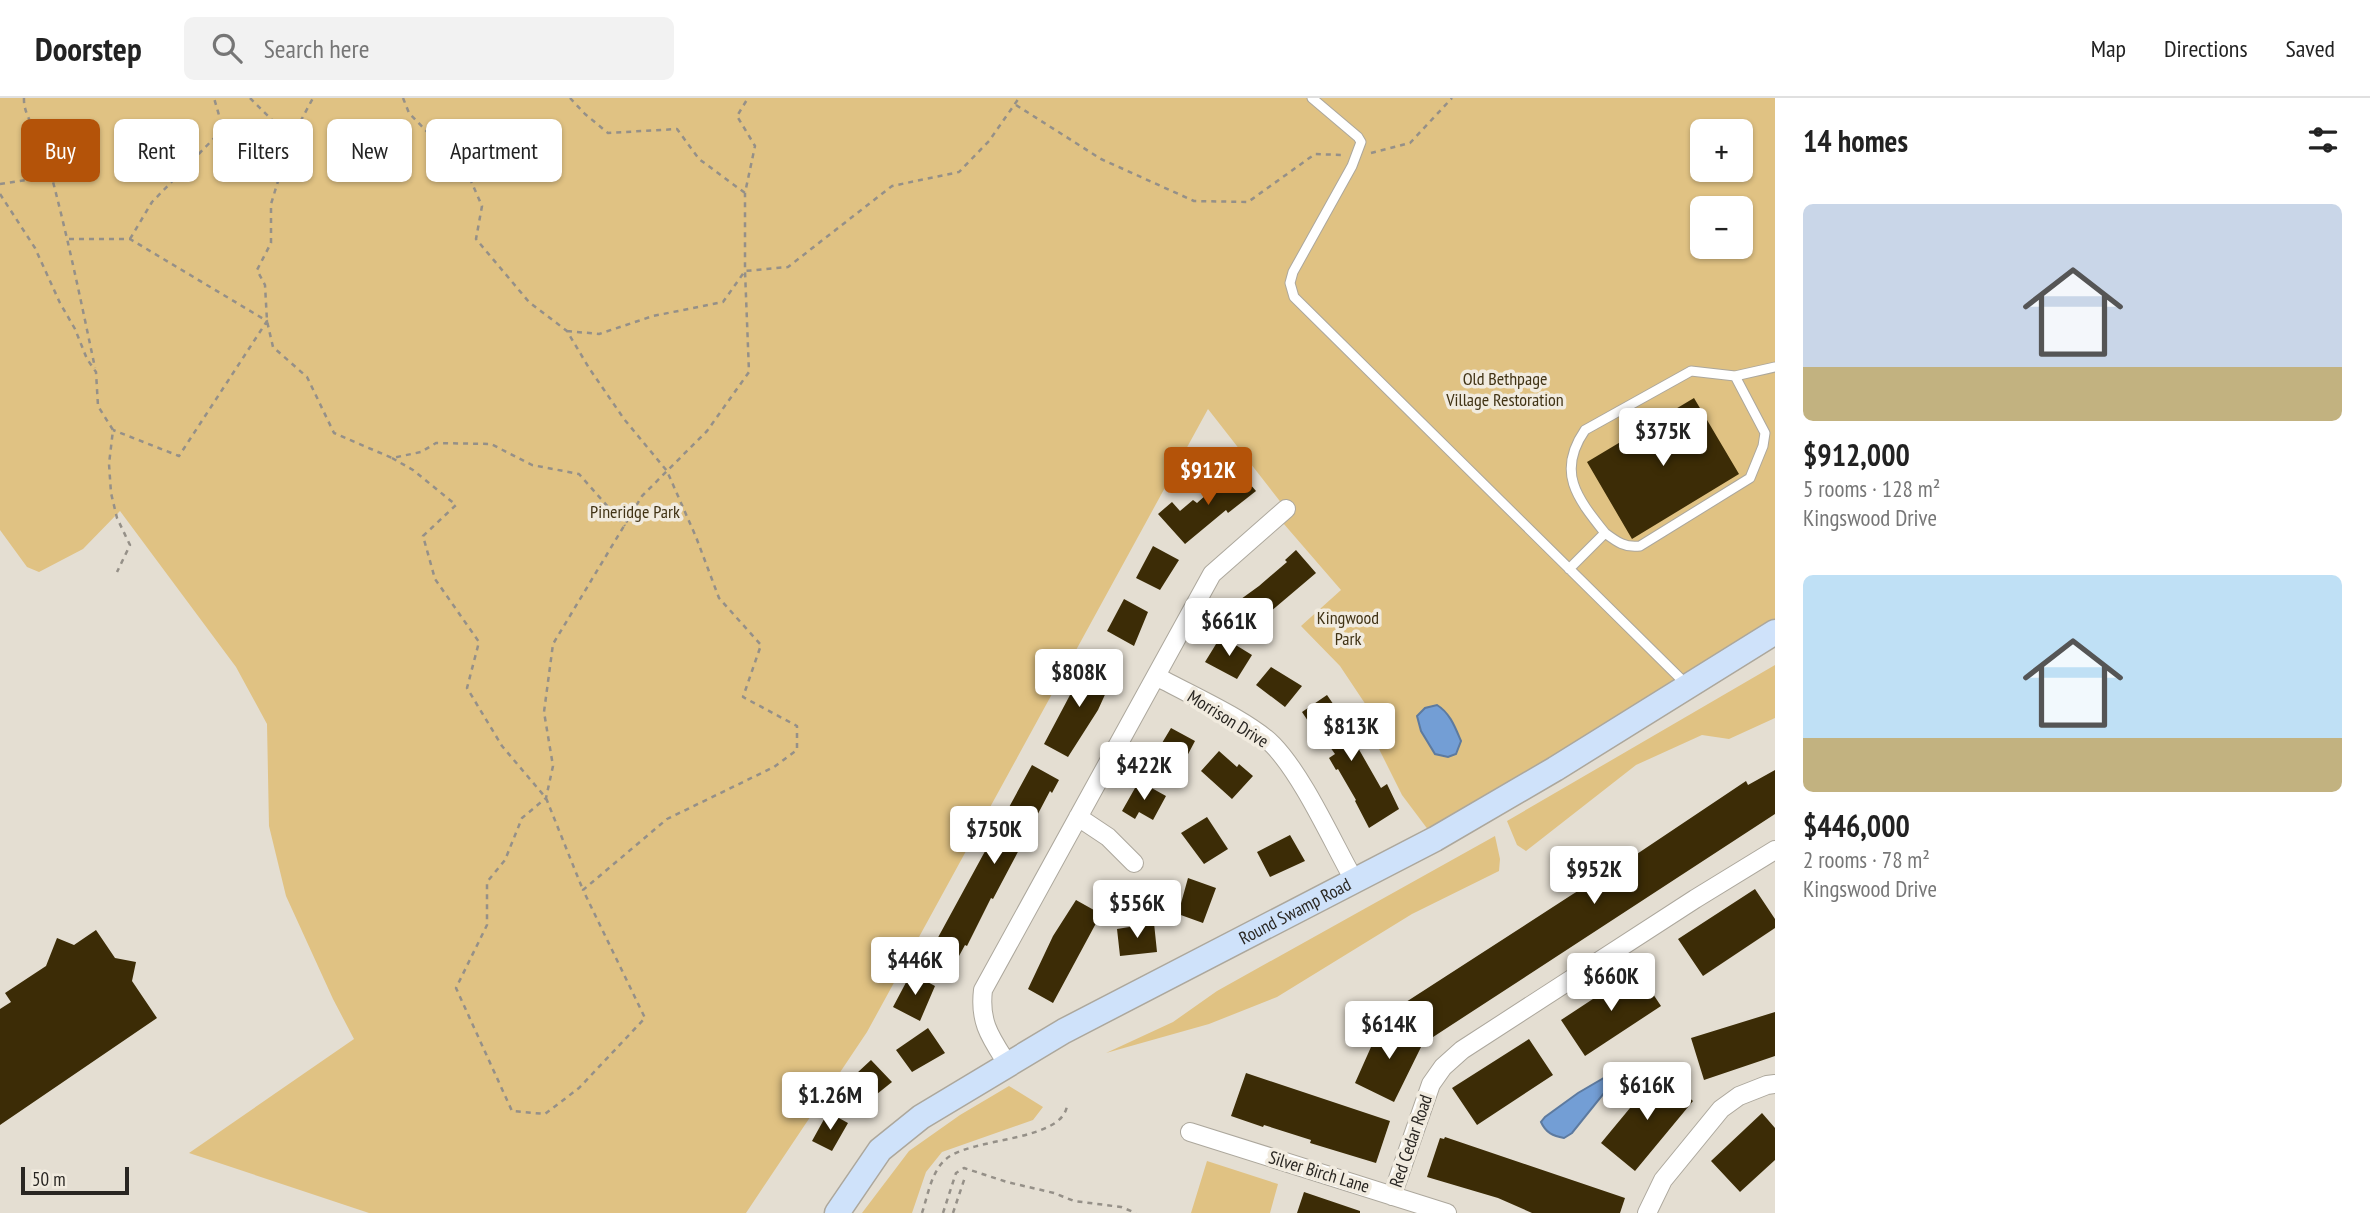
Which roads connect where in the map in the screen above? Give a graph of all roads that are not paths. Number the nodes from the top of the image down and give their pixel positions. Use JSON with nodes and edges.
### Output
{"nodes":[{"id":1,"x":1311,"y":98,"type":"edge"},
{"id":2,"x":1775,"y":367,"type":"edge"},
{"id":3,"x":1735,"y":376,"type":"junction"},
{"id":4,"x":1286,"y":509,"type":"dead end"},
{"id":5,"x":1605,"y":533,"type":"junction"},
{"id":6,"x":1569,"y":569,"type":"junction"},
{"id":7,"x":1775,"y":632,"type":"edge"},
{"id":8,"x":1156,"y":676,"type":"junction"},
{"id":9,"x":1687,"y":685,"type":"junction"},
{"id":10,"x":1078,"y":817,"type":"junction"},
{"id":11,"x":1775,"y":850,"type":"edge"},
{"id":12,"x":1133,"y":863,"type":"dead end"},
{"id":13,"x":1354,"y":880,"type":"junction"},
{"id":14,"x":1008,"y":1065,"type":"junction"},
{"id":15,"x":1775,"y":1084,"type":"edge"},
{"id":16,"x":1190,"y":1132,"type":"dead end"},
{"id":17,"x":1392,"y":1196,"type":"junction"},
{"id":18,"x":837,"y":1213,"type":"edge"},
{"id":19,"x":1447,"y":1213,"type":"edge"},
{"id":20,"x":1647,"y":1213,"type":"edge"}],
"edges":[{"from":1,"to":6,"type":"lane"},
{"from":2,"to":3,"type":"lane"},
{"from":3,"to":5,"type":"lane"},
{"from":3,"to":5,"type":"lane"},
{"from":4,"to":8,"type":"street"},
{"from":5,"to":6,"type":"lane"},
{"from":6,"to":9,"type":"lane"},
{"from":7,"to":9,"type":"main road","name":"Round Swamp Road"},
{"from":8,"to":10,"type":"street"},
{"from":8,"to":13,"type":"street","name":"Morrison Drive"},
{"from":9,"to":13,"type":"main road","name":"Round Swamp Road"},
{"from":10,"to":12,"type":"street"},
{"from":10,"to":14,"type":"street"},
{"from":11,"to":17,"type":"street","name":"Red Cedar Road"},
{"from":13,"to":14,"type":"main road","name":"Round Swamp Road"},
{"from":14,"to":18,"type":"main road","name":"Round Swamp Road"},
{"from":15,"to":20,"type":"street"},
{"from":16,"to":17,"type":"street","name":"Silver Birch Lane"},
{"from":17,"to":19,"type":"street","name":"Silver Birch Lane"}]}
